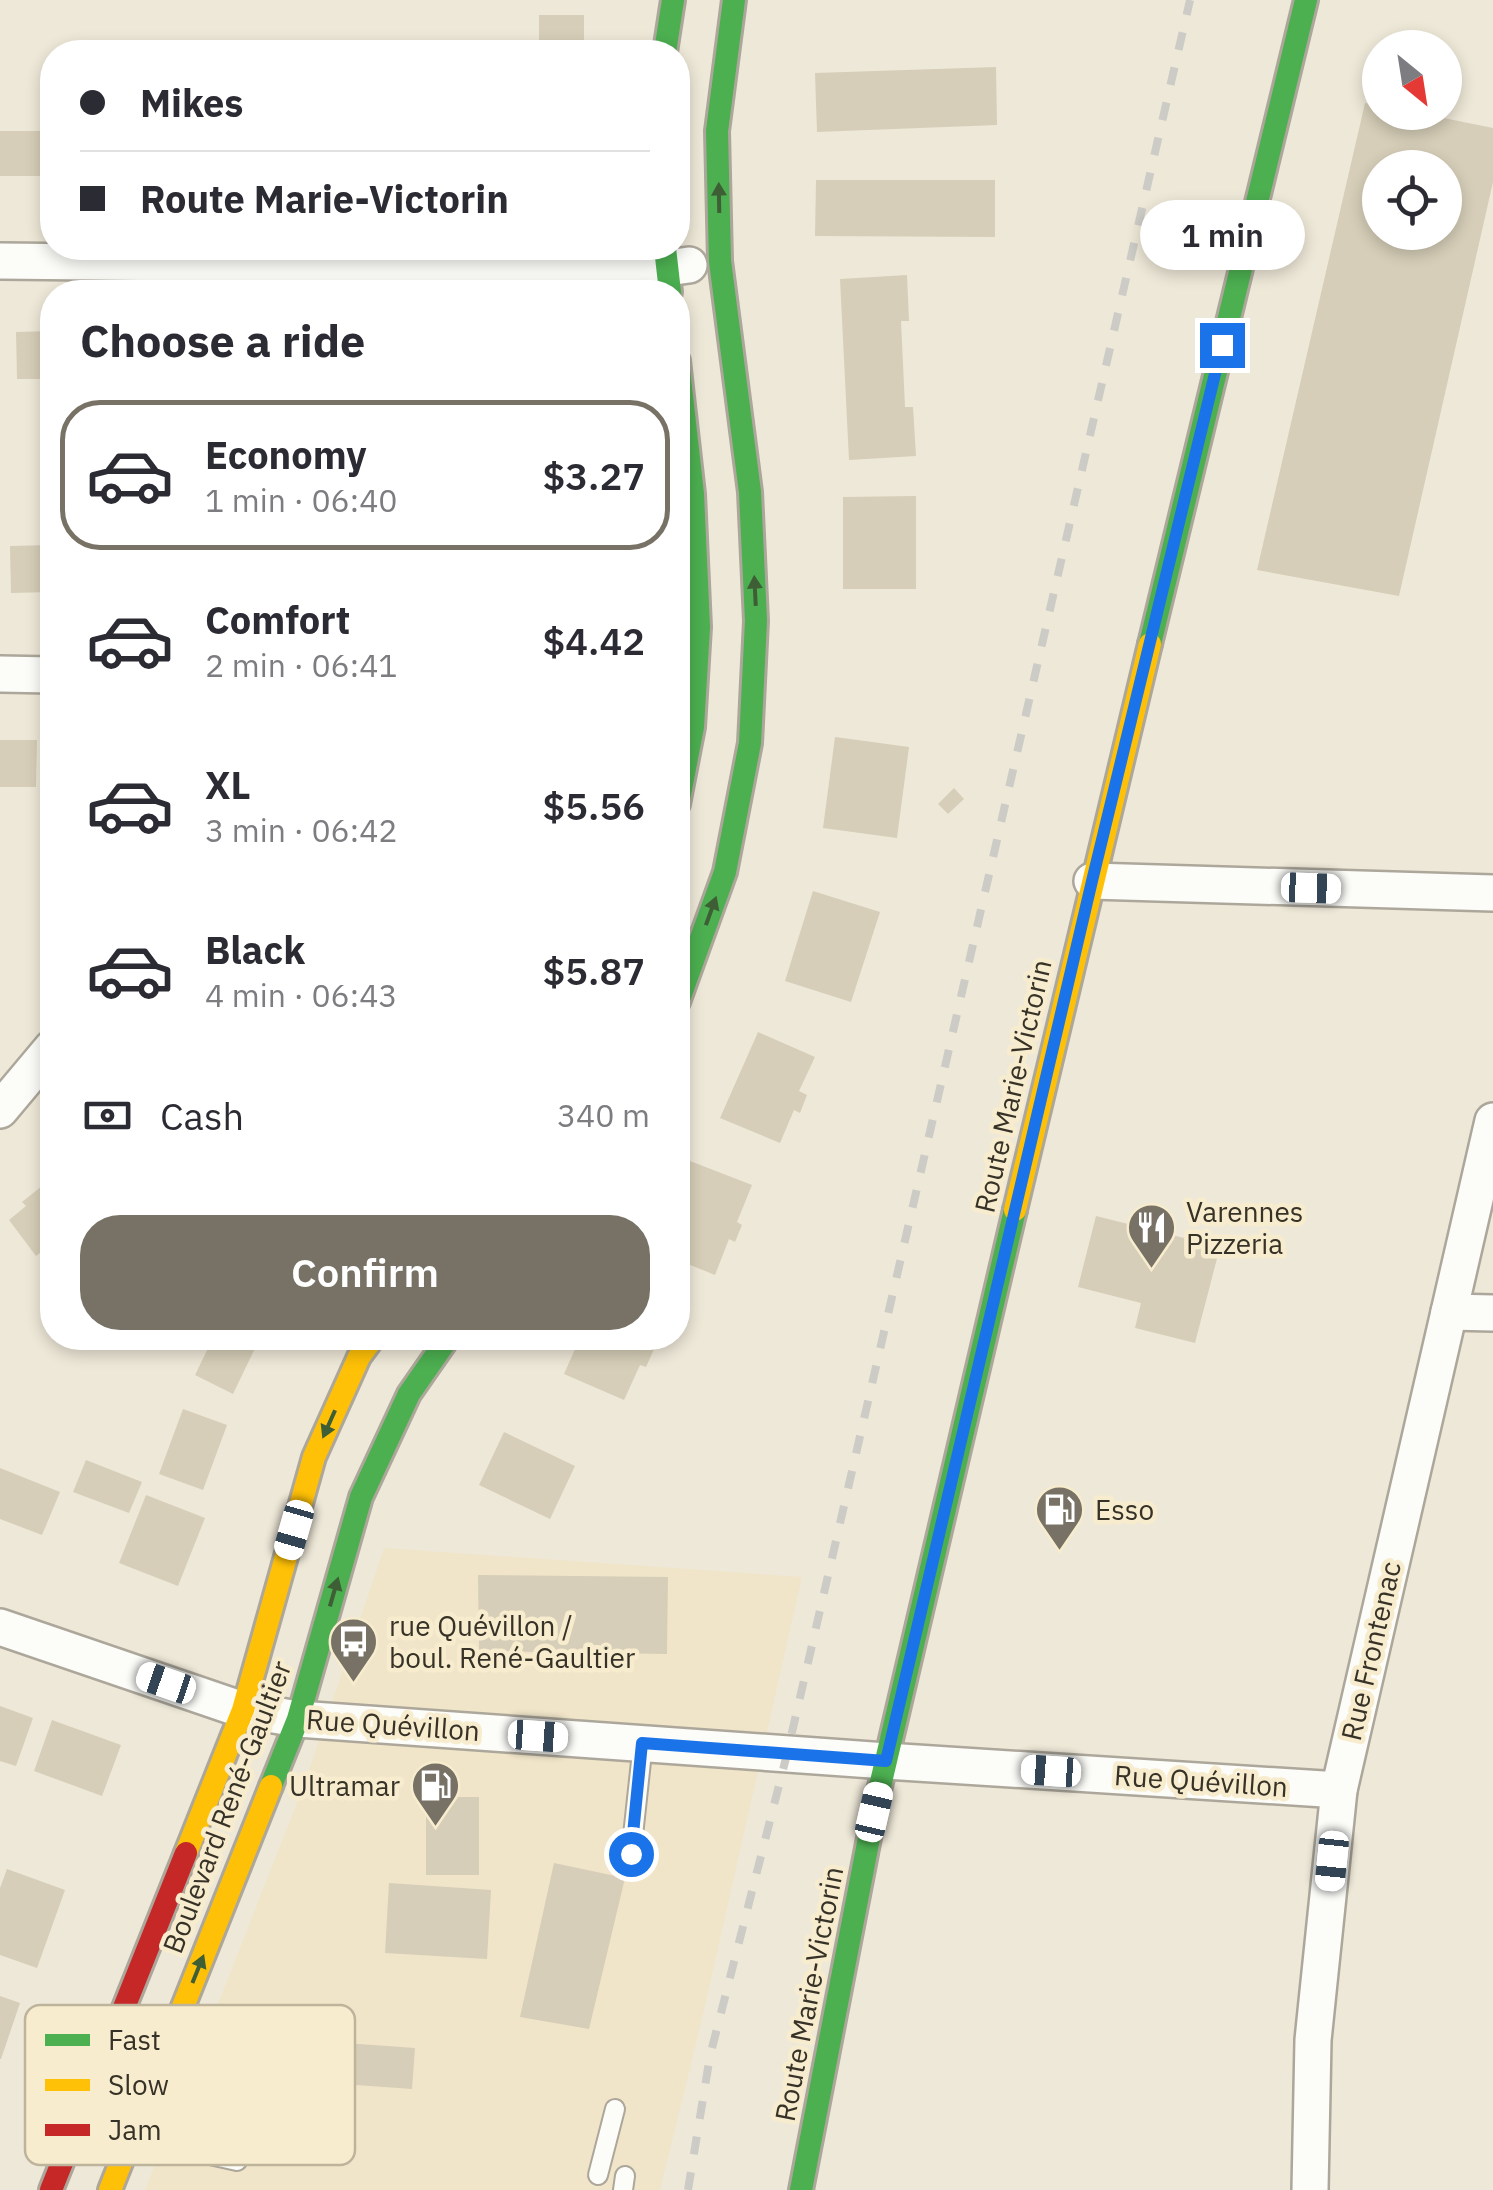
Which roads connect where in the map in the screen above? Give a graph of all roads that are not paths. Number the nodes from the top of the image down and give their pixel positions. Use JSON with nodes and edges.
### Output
{"nodes":[{"id":1,"x":673,"y":0,"type":"edge"},
{"id":2,"x":734,"y":0,"type":"edge"},
{"id":3,"x":1306,"y":0,"type":"edge"},
{"id":4,"x":668,"y":40,"type":"edge"},
{"id":5,"x":0,"y":261,"type":"edge"},
{"id":6,"x":720,"y":262,"type":"junction"},
{"id":7,"x":667,"y":269,"type":"edge"},
{"id":8,"x":690,"y":467,"type":"edge"},
{"id":9,"x":0,"y":674,"type":"edge"},
{"id":10,"x":40,"y":675,"type":"edge"},
{"id":11,"x":690,"y":742,"type":"edge"},
{"id":12,"x":1092,"y":881,"type":"junction"},
{"id":13,"x":1493,"y":892,"type":"edge"},
{"id":14,"x":690,"y":970,"type":"edge"},
{"id":15,"x":40,"y":1062,"type":"edge"},
{"id":16,"x":0,"y":1110,"type":"edge"},
{"id":17,"x":1493,"y":1121,"type":"edge"},
{"id":18,"x":1449,"y":1312,"type":"junction"},
{"id":19,"x":1493,"y":1313,"type":"edge"},
{"id":20,"x":364,"y":1350,"type":"edge"},
{"id":21,"x":440,"y":1350,"type":"edge"},
{"id":22,"x":0,"y":1626,"type":"edge"},
{"id":23,"x":243,"y":1710,"type":"junction"},
{"id":24,"x":298,"y":1719,"type":"junction"},
{"id":25,"x":642,"y":1743,"type":"junction"},
{"id":26,"x":886,"y":1761,"type":"junction"},
{"id":27,"x":1339,"y":1790,"type":"junction"},
{"id":28,"x":631,"y":1854,"type":"dead end"},
{"id":29,"x":123,"y":2005,"type":"edge"},
{"id":30,"x":183,"y":2005,"type":"edge"},
{"id":31,"x":614,"y":2109,"type":"dead end"},
{"id":32,"x":60,"y":2165,"type":"edge"},
{"id":33,"x":120,"y":2165,"type":"edge"},
{"id":34,"x":598,"y":2174,"type":"dead end"},
{"id":35,"x":50,"y":2190,"type":"edge"},
{"id":36,"x":110,"y":2190,"type":"edge"},
{"id":37,"x":801,"y":2190,"type":"edge"},
{"id":38,"x":1310,"y":2190,"type":"edge"}],
"edges":[{"from":1,"to":4,"type":"street"},
{"from":6,"to":2,"type":"street","one_way":true},
{"from":3,"to":12,"type":"street","name":"Route Marie-Victorin"},
{"from":5,"to":7,"type":"street"},
{"from":6,"to":7,"type":"street"},
{"from":14,"to":6,"type":"street","one_way":true},
{"from":8,"to":11,"type":"street"},
{"from":9,"to":10,"type":"street"},
{"from":12,"to":13,"type":"street"},
{"from":12,"to":26,"type":"street","name":"Route Marie-Victorin"},
{"from":15,"to":16,"type":"street"},
{"from":17,"to":18,"type":"street","name":"Rue Frontenac"},
{"from":18,"to":19,"type":"street"},
{"from":18,"to":27,"type":"street","name":"Rue Frontenac"},
{"from":20,"to":23,"type":"street","name":"Boulevard René-Gaultier","one_way":true},
{"from":24,"to":21,"type":"street","name":"Boulevard René-Gaultier","one_way":true},
{"from":22,"to":23,"type":"street","name":"Rue Quévillon"},
{"from":23,"to":24,"type":"street","name":"Rue Quévillon"},
{"from":23,"to":29,"type":"street","name":"Boulevard René-Gaultier"},
{"from":24,"to":25,"type":"street","name":"Rue Quévillon"},
{"from":30,"to":24,"type":"street","name":"Boulevard René-Gaultier","one_way":true},
{"from":25,"to":26,"type":"street","name":"Rue Quévillon"},
{"from":25,"to":28,"type":"lane"},
{"from":26,"to":27,"type":"street","name":"Rue Quévillon"},
{"from":26,"to":37,"type":"street","name":"Route Marie-Victorin"},
{"from":27,"to":38,"type":"street","name":"Rue Frontenac"},
{"from":31,"to":34,"type":"lane"},
{"from":32,"to":35,"type":"street","name":"Boulevard René-Gaultier"},
{"from":33,"to":36,"type":"street","name":"Boulevard René-Gaultier"}]}
